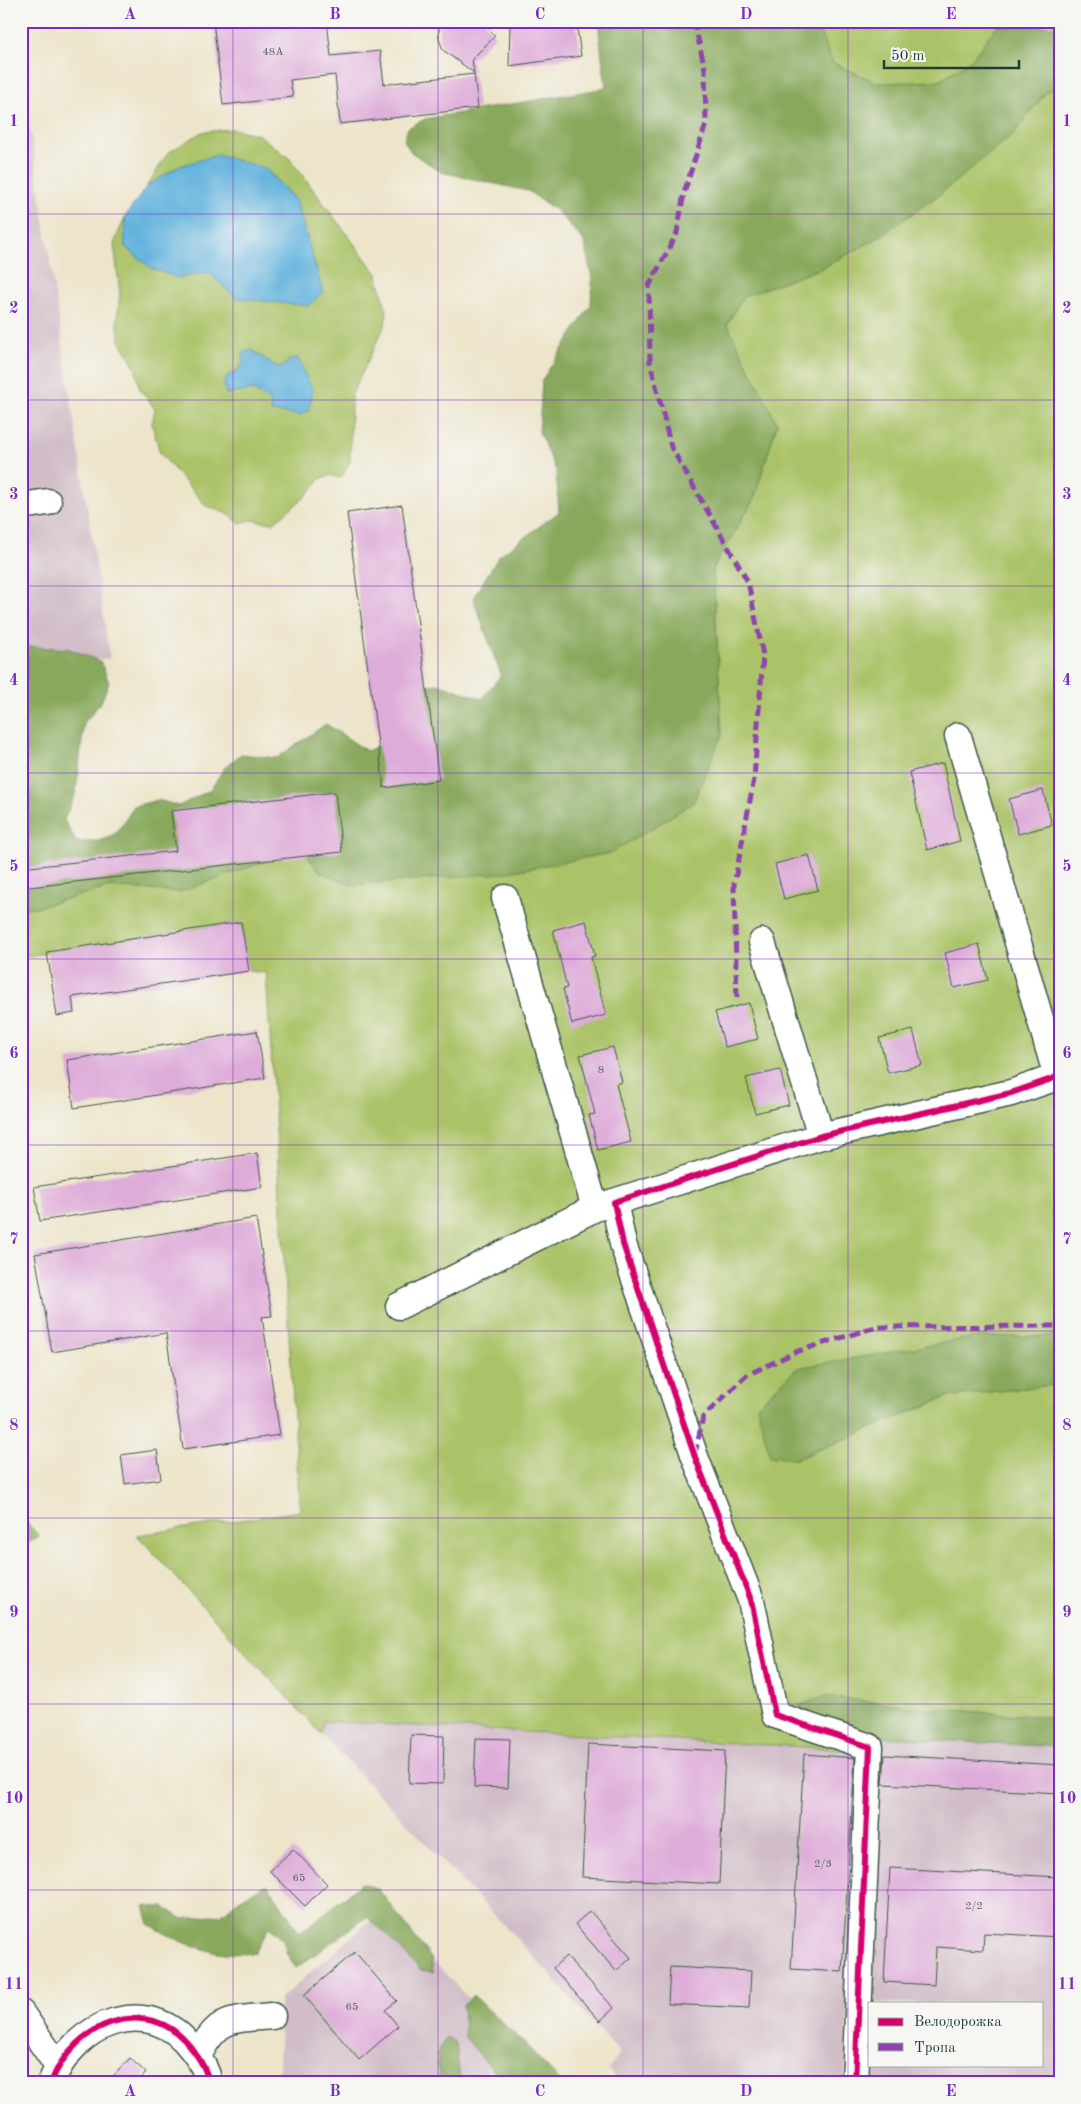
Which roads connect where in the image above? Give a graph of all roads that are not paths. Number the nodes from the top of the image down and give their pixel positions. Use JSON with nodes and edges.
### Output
{"nodes":[{"id":1,"x":48,"y":502,"type":"dead end"},
{"id":2,"x":21,"y":506,"type":"edge"},
{"id":3,"x":958,"y":736,"type":"dead end"},
{"id":4,"x":505,"y":898,"type":"dead end"},
{"id":5,"x":762,"y":942,"type":"dead end"},
{"id":6,"x":1058,"y":1077,"type":"edge"},
{"id":7,"x":821,"y":1136,"type":"junction"},
{"id":8,"x":605,"y":1205,"type":"junction"},
{"id":9,"x":399,"y":1306,"type":"dead end"},
{"id":10,"x":21,"y":2012,"type":"edge"},
{"id":11,"x":272,"y":2016,"type":"dead end"},
{"id":12,"x":198,"y":2056,"type":"junction"},
{"id":13,"x":54,"y":2074,"type":"edge"},
{"id":14,"x":209,"y":2083,"type":"edge"},
{"id":15,"x":855,"y":2083,"type":"edge"}],
"edges":[{"from":1,"to":2,"type":"street"},
{"from":3,"to":6,"type":"street"},
{"from":4,"to":8,"type":"street"},
{"from":5,"to":7,"type":"street"},
{"from":6,"to":7,"type":"street"},
{"from":7,"to":8,"type":"street"},
{"from":8,"to":9,"type":"street"},
{"from":8,"to":15,"type":"street"},
{"from":10,"to":13,"type":"street"},
{"from":11,"to":12,"type":"street"},
{"from":12,"to":13,"type":"street"},
{"from":12,"to":14,"type":"street"}]}
